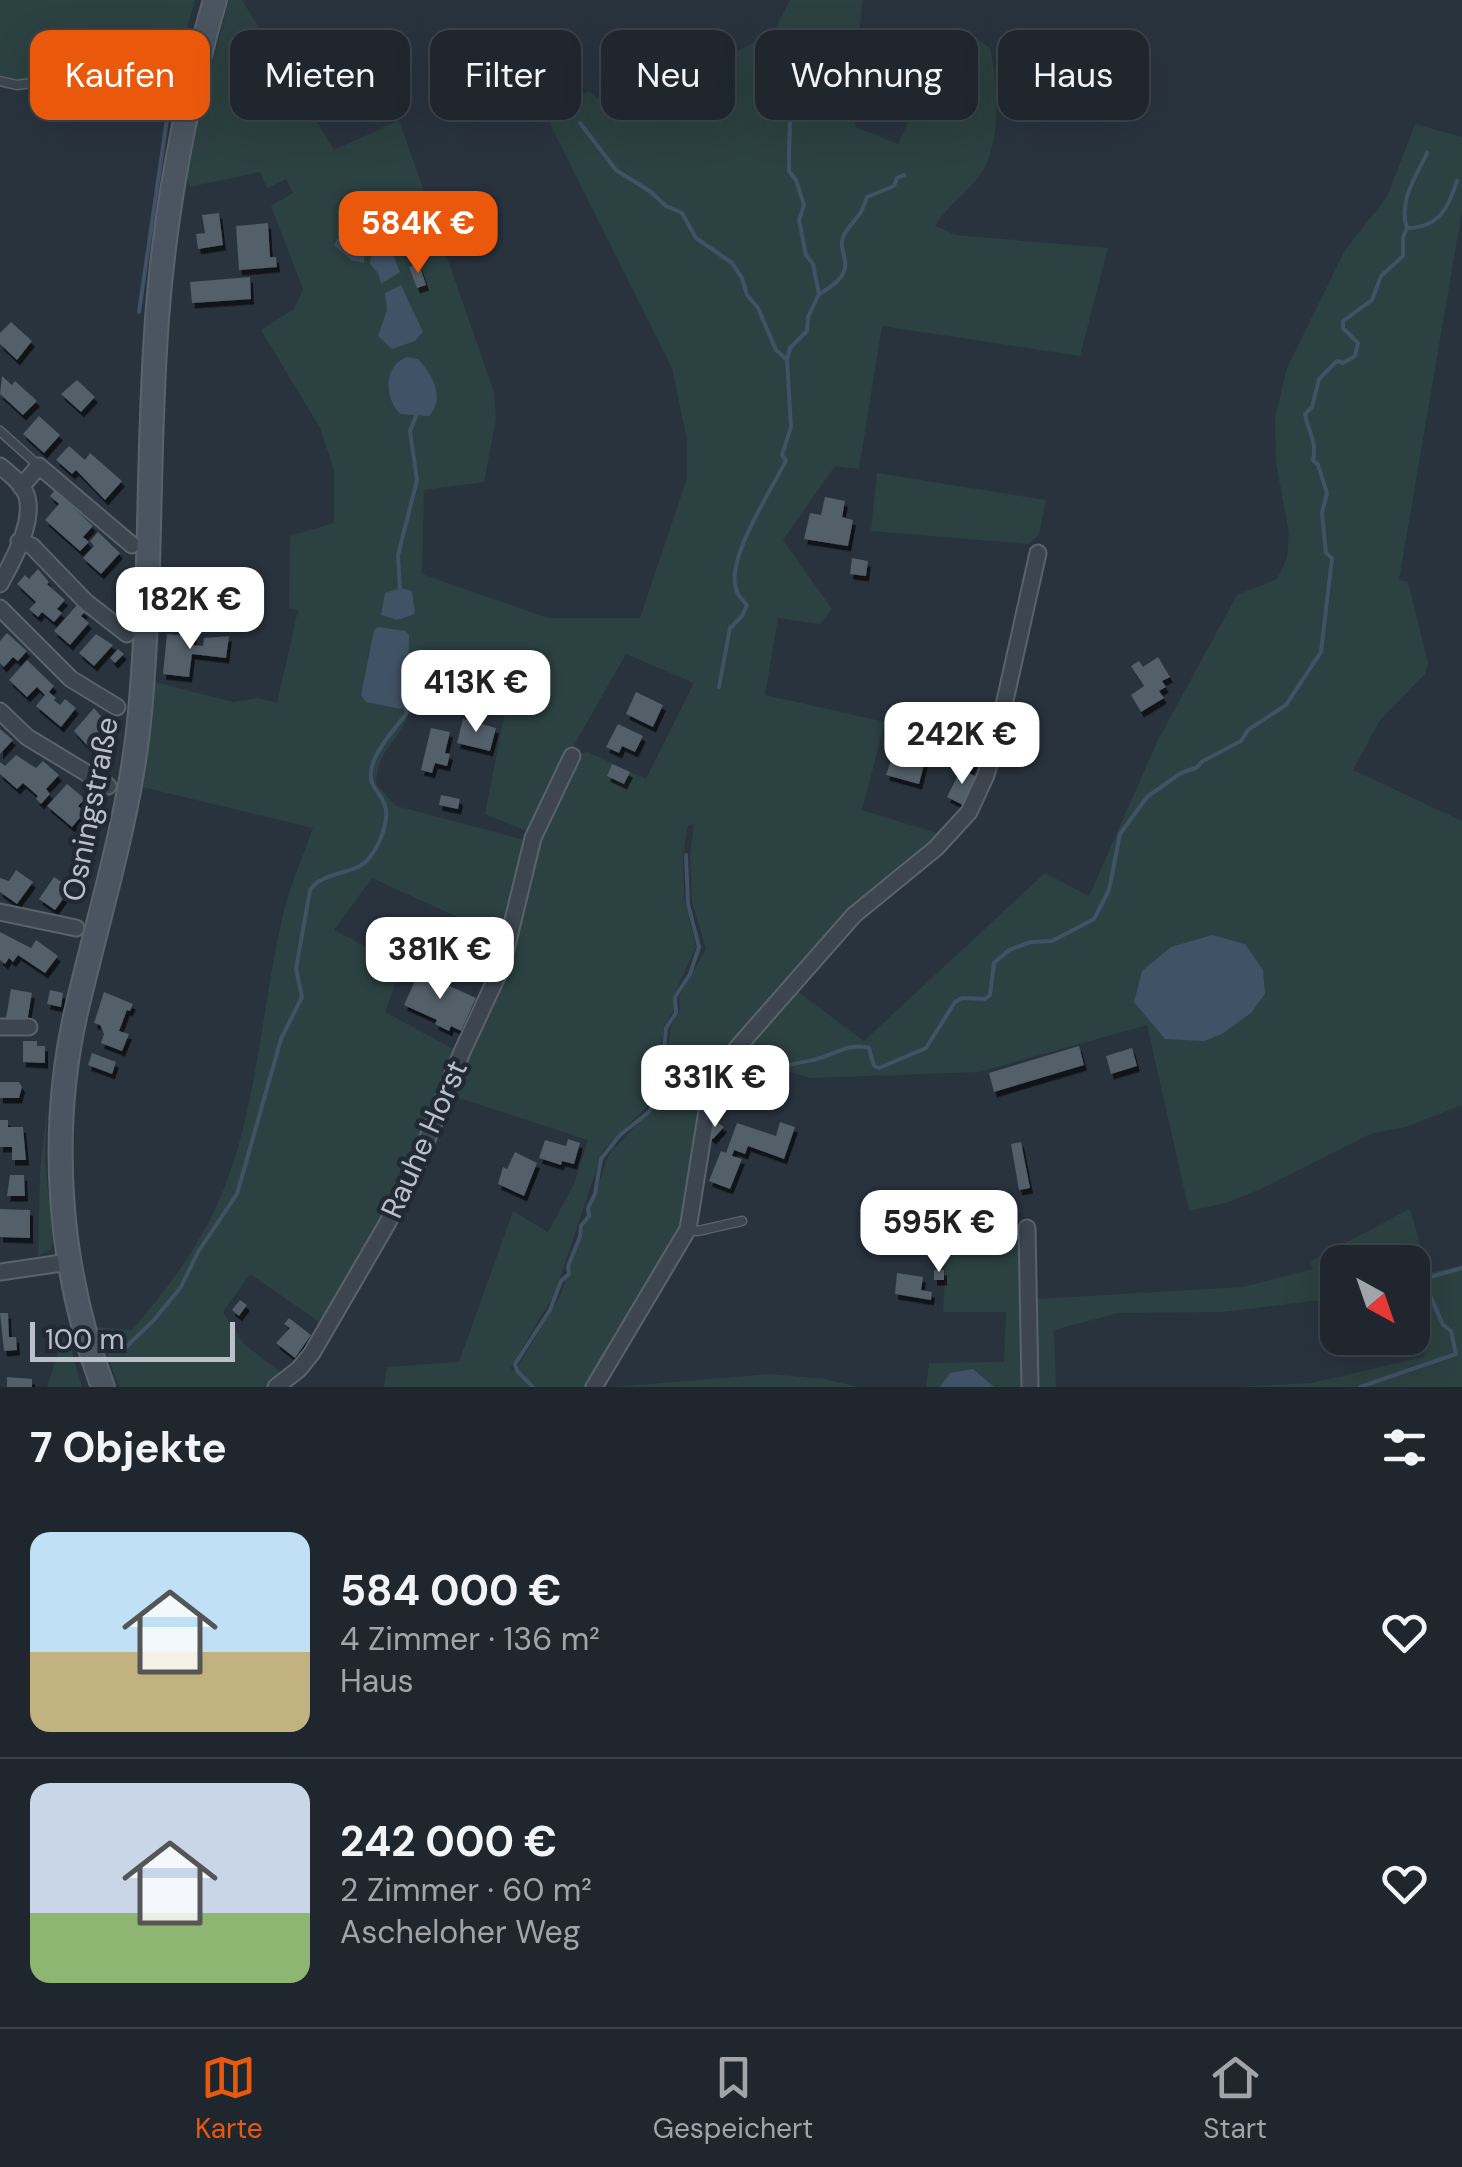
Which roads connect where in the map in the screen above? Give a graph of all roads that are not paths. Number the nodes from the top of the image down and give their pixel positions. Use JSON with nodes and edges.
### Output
{"nodes":[{"id":1,"x":215,"y":0,"type":"edge"},
{"id":2,"x":207,"y":30,"type":"edge"},
{"id":3,"x":0,"y":81,"type":"edge"},
{"id":4,"x":30,"y":83,"type":"edge"},
{"id":5,"x":185,"y":120,"type":"edge"},
{"id":6,"x":0,"y":432,"type":"edge"},
{"id":7,"x":0,"y":466,"type":"edge"},
{"id":8,"x":39,"y":466,"type":"junction"},
{"id":9,"x":22,"y":486,"type":"junction"},
{"id":10,"x":20,"y":541,"type":"junction"},
{"id":11,"x":132,"y":544,"type":"dead end"},
{"id":12,"x":1038,"y":553,"type":"dead end"},
{"id":13,"x":0,"y":584,"type":"edge"},
{"id":14,"x":0,"y":608,"type":"edge"},
{"id":15,"x":126,"y":634,"type":"dead end"},
{"id":16,"x":117,"y":707,"type":"dead end"},
{"id":17,"x":0,"y":711,"type":"edge"},
{"id":18,"x":572,"y":756,"type":"dead end"},
{"id":19,"x":108,"y":786,"type":"dead end"},
{"id":20,"x":0,"y":912,"type":"edge"},
{"id":21,"x":76,"y":928,"type":"dead end"},
{"id":22,"x":29,"y":1027,"type":"dead end"},
{"id":23,"x":0,"y":1028,"type":"edge"},
{"id":24,"x":742,"y":1221,"type":"dead end"},
{"id":25,"x":1027,"y":1228,"type":"dead end"},
{"id":26,"x":688,"y":1229,"type":"junction"},
{"id":27,"x":70,"y":1262,"type":"junction"},
{"id":28,"x":0,"y":1272,"type":"edge"},
{"id":29,"x":104,"y":1387,"type":"edge"},
{"id":30,"x":276,"y":1387,"type":"edge"},
{"id":31,"x":594,"y":1387,"type":"edge"},
{"id":32,"x":1030,"y":1387,"type":"edge"}],
"edges":[{"from":1,"to":2,"type":"street","name":"Osningstraße"},
{"from":3,"to":4,"type":"lane"},
{"from":5,"to":27,"type":"street","name":"Osningstraße"},
{"from":6,"to":8,"type":"lane"},
{"from":7,"to":9,"type":"street"},
{"from":8,"to":9,"type":"street"},
{"from":8,"to":11,"type":"street"},
{"from":9,"to":10,"type":"street"},
{"from":10,"to":13,"type":"street"},
{"from":10,"to":15,"type":"street"},
{"from":12,"to":26,"type":"street"},
{"from":14,"to":16,"type":"street"},
{"from":17,"to":19,"type":"street"},
{"from":18,"to":30,"type":"street","name":"Rauhe Horst"},
{"from":20,"to":21,"type":"street"},
{"from":22,"to":23,"type":"street"},
{"from":24,"to":26,"type":"lane"},
{"from":25,"to":32,"type":"street"},
{"from":26,"to":31,"type":"street"},
{"from":27,"to":28,"type":"street"},
{"from":27,"to":29,"type":"street","name":"Osningstraße"}]}
